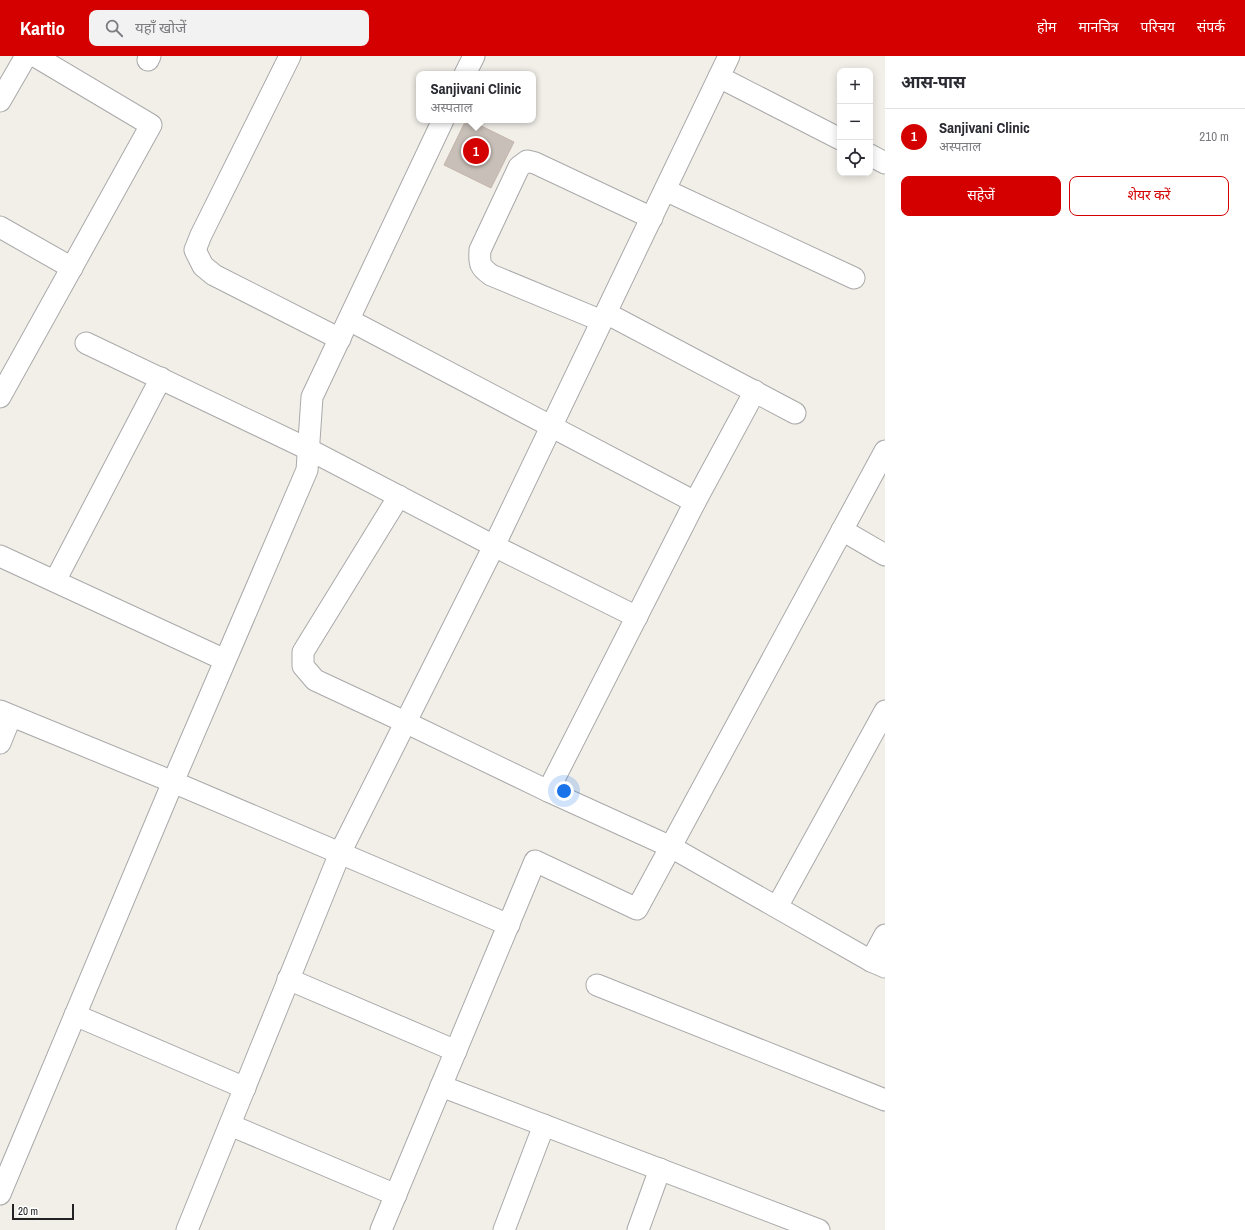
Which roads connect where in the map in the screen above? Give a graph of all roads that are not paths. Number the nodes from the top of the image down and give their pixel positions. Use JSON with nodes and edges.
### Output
{"nodes":[{"id":1,"x":26,"y":56,"type":"edge"},
{"id":2,"x":35,"y":56,"type":"edge"},
{"id":3,"x":290,"y":56,"type":"edge"},
{"id":4,"x":474,"y":56,"type":"edge"},
{"id":5,"x":729,"y":56,"type":"edge"},
{"id":6,"x":466,"y":71,"type":"edge"},
{"id":7,"x":719,"y":77,"type":"junction"},
{"id":8,"x":0,"y":101,"type":"edge"},
{"id":9,"x":442,"y":123,"type":"edge"},
{"id":10,"x":837,"y":137,"type":"edge"},
{"id":11,"x":873,"y":156,"type":"edge"},
{"id":12,"x":885,"y":162,"type":"edge"},
{"id":13,"x":665,"y":190,"type":"junction"},
{"id":14,"x":652,"y":218,"type":"junction"},
{"id":15,"x":0,"y":227,"type":"edge"},
{"id":16,"x":72,"y":268,"type":"junction"},
{"id":17,"x":854,"y":278,"type":"dead end"},
{"id":18,"x":604,"y":317,"type":"junction"},
{"id":19,"x":349,"y":320,"type":"junction"},
{"id":20,"x":340,"y":339,"type":"junction"},
{"id":21,"x":86,"y":343,"type":"dead end"},
{"id":22,"x":161,"y":378,"type":"junction"},
{"id":23,"x":755,"y":392,"type":"junction"},
{"id":24,"x":0,"y":397,"type":"edge"},
{"id":25,"x":795,"y":413,"type":"dead end"},
{"id":26,"x":551,"y":427,"type":"junction"},
{"id":27,"x":308,"y":449,"type":"junction"},
{"id":28,"x":885,"y":451,"type":"edge"},
{"id":29,"x":399,"y":496,"type":"junction"},
{"id":30,"x":695,"y":502,"type":"junction"},
{"id":31,"x":842,"y":530,"type":"junction"},
{"id":32,"x":494,"y":546,"type":"junction"},
{"id":33,"x":885,"y":555,"type":"edge"},
{"id":34,"x":0,"y":556,"type":"edge"},
{"id":35,"x":55,"y":581,"type":"junction"},
{"id":36,"x":637,"y":617,"type":"junction"},
{"id":37,"x":225,"y":660,"type":"junction"},
{"id":38,"x":885,"y":711,"type":"edge"},
{"id":39,"x":6,"y":714,"type":"edge"},
{"id":40,"x":406,"y":722,"type":"junction"},
{"id":41,"x":0,"y":743,"type":"edge"},
{"id":42,"x":172,"y":782,"type":"junction"},
{"id":43,"x":548,"y":791,"type":"junction"},
{"id":44,"x":671,"y":847,"type":"junction"},
{"id":45,"x":340,"y":853,"type":"junction"},
{"id":46,"x":778,"y":907,"type":"junction"},
{"id":47,"x":509,"y":925,"type":"junction"},
{"id":48,"x":885,"y":935,"type":"edge"},
{"id":49,"x":878,"y":964,"type":"edge"},
{"id":50,"x":288,"y":980,"type":"junction"},
{"id":51,"x":597,"y":985,"type":"dead end"},
{"id":52,"x":75,"y":1015,"type":"junction"},
{"id":53,"x":456,"y":1051,"type":"junction"},
{"id":54,"x":441,"y":1086,"type":"junction"},
{"id":55,"x":244,"y":1088,"type":"junction"},
{"id":56,"x":885,"y":1100,"type":"edge"},
{"id":57,"x":230,"y":1125,"type":"junction"},
{"id":58,"x":544,"y":1125,"type":"junction"},
{"id":59,"x":660,"y":1169,"type":"junction"},
{"id":60,"x":1,"y":1191,"type":"edge"},
{"id":61,"x":396,"y":1195,"type":"junction"},
{"id":62,"x":187,"y":1230,"type":"edge"},
{"id":63,"x":381,"y":1230,"type":"edge"},
{"id":64,"x":504,"y":1230,"type":"edge"},
{"id":65,"x":638,"y":1230,"type":"edge"},
{"id":66,"x":819,"y":1230,"type":"edge"}],
"edges":[{"from":1,"to":8,"type":"street"},
{"from":2,"to":16,"type":"street"},
{"from":3,"to":20,"type":"street"},
{"from":4,"to":6,"type":"street"},
{"from":5,"to":7,"type":"street"},
{"from":7,"to":10,"type":"street"},
{"from":7,"to":13,"type":"street"},
{"from":9,"to":19,"type":"street"},
{"from":11,"to":12,"type":"street"},
{"from":13,"to":14,"type":"street"},
{"from":13,"to":17,"type":"street"},
{"from":14,"to":18,"type":"street"},
{"from":14,"to":18,"type":"street"},
{"from":15,"to":16,"type":"street"},
{"from":16,"to":24,"type":"street"},
{"from":18,"to":23,"type":"street"},
{"from":18,"to":26,"type":"street"},
{"from":19,"to":20,"type":"street"},
{"from":19,"to":26,"type":"street"},
{"from":20,"to":27,"type":"street"},
{"from":21,"to":22,"type":"street"},
{"from":22,"to":27,"type":"street"},
{"from":22,"to":35,"type":"street"},
{"from":23,"to":25,"type":"street"},
{"from":23,"to":30,"type":"street"},
{"from":26,"to":30,"type":"street"},
{"from":26,"to":32,"type":"street"},
{"from":27,"to":29,"type":"street"},
{"from":27,"to":37,"type":"street"},
{"from":28,"to":31,"type":"street"},
{"from":29,"to":32,"type":"street"},
{"from":29,"to":40,"type":"street"},
{"from":30,"to":36,"type":"street"},
{"from":31,"to":33,"type":"street"},
{"from":31,"to":44,"type":"street"},
{"from":32,"to":36,"type":"street"},
{"from":32,"to":40,"type":"street"},
{"from":34,"to":35,"type":"street"},
{"from":35,"to":37,"type":"street"},
{"from":36,"to":43,"type":"street"},
{"from":37,"to":42,"type":"street"},
{"from":38,"to":46,"type":"street"},
{"from":39,"to":41,"type":"street"},
{"from":39,"to":42,"type":"street"},
{"from":40,"to":43,"type":"street"},
{"from":40,"to":45,"type":"street"},
{"from":42,"to":45,"type":"street"},
{"from":42,"to":52,"type":"street"},
{"from":43,"to":44,"type":"street"},
{"from":44,"to":46,"type":"street"},
{"from":44,"to":47,"type":"street"},
{"from":45,"to":47,"type":"street"},
{"from":45,"to":50,"type":"street"},
{"from":46,"to":49,"type":"street"},
{"from":47,"to":53,"type":"street"},
{"from":48,"to":49,"type":"street"},
{"from":50,"to":53,"type":"street"},
{"from":50,"to":55,"type":"street"},
{"from":51,"to":56,"type":"street"},
{"from":52,"to":55,"type":"street"},
{"from":52,"to":60,"type":"street"},
{"from":53,"to":54,"type":"street"},
{"from":54,"to":58,"type":"street"},
{"from":54,"to":61,"type":"street"},
{"from":55,"to":57,"type":"street"},
{"from":57,"to":61,"type":"street"},
{"from":57,"to":62,"type":"street"},
{"from":58,"to":59,"type":"street"},
{"from":58,"to":64,"type":"street"},
{"from":59,"to":65,"type":"street"},
{"from":59,"to":66,"type":"street"},
{"from":61,"to":63,"type":"street"}]}
